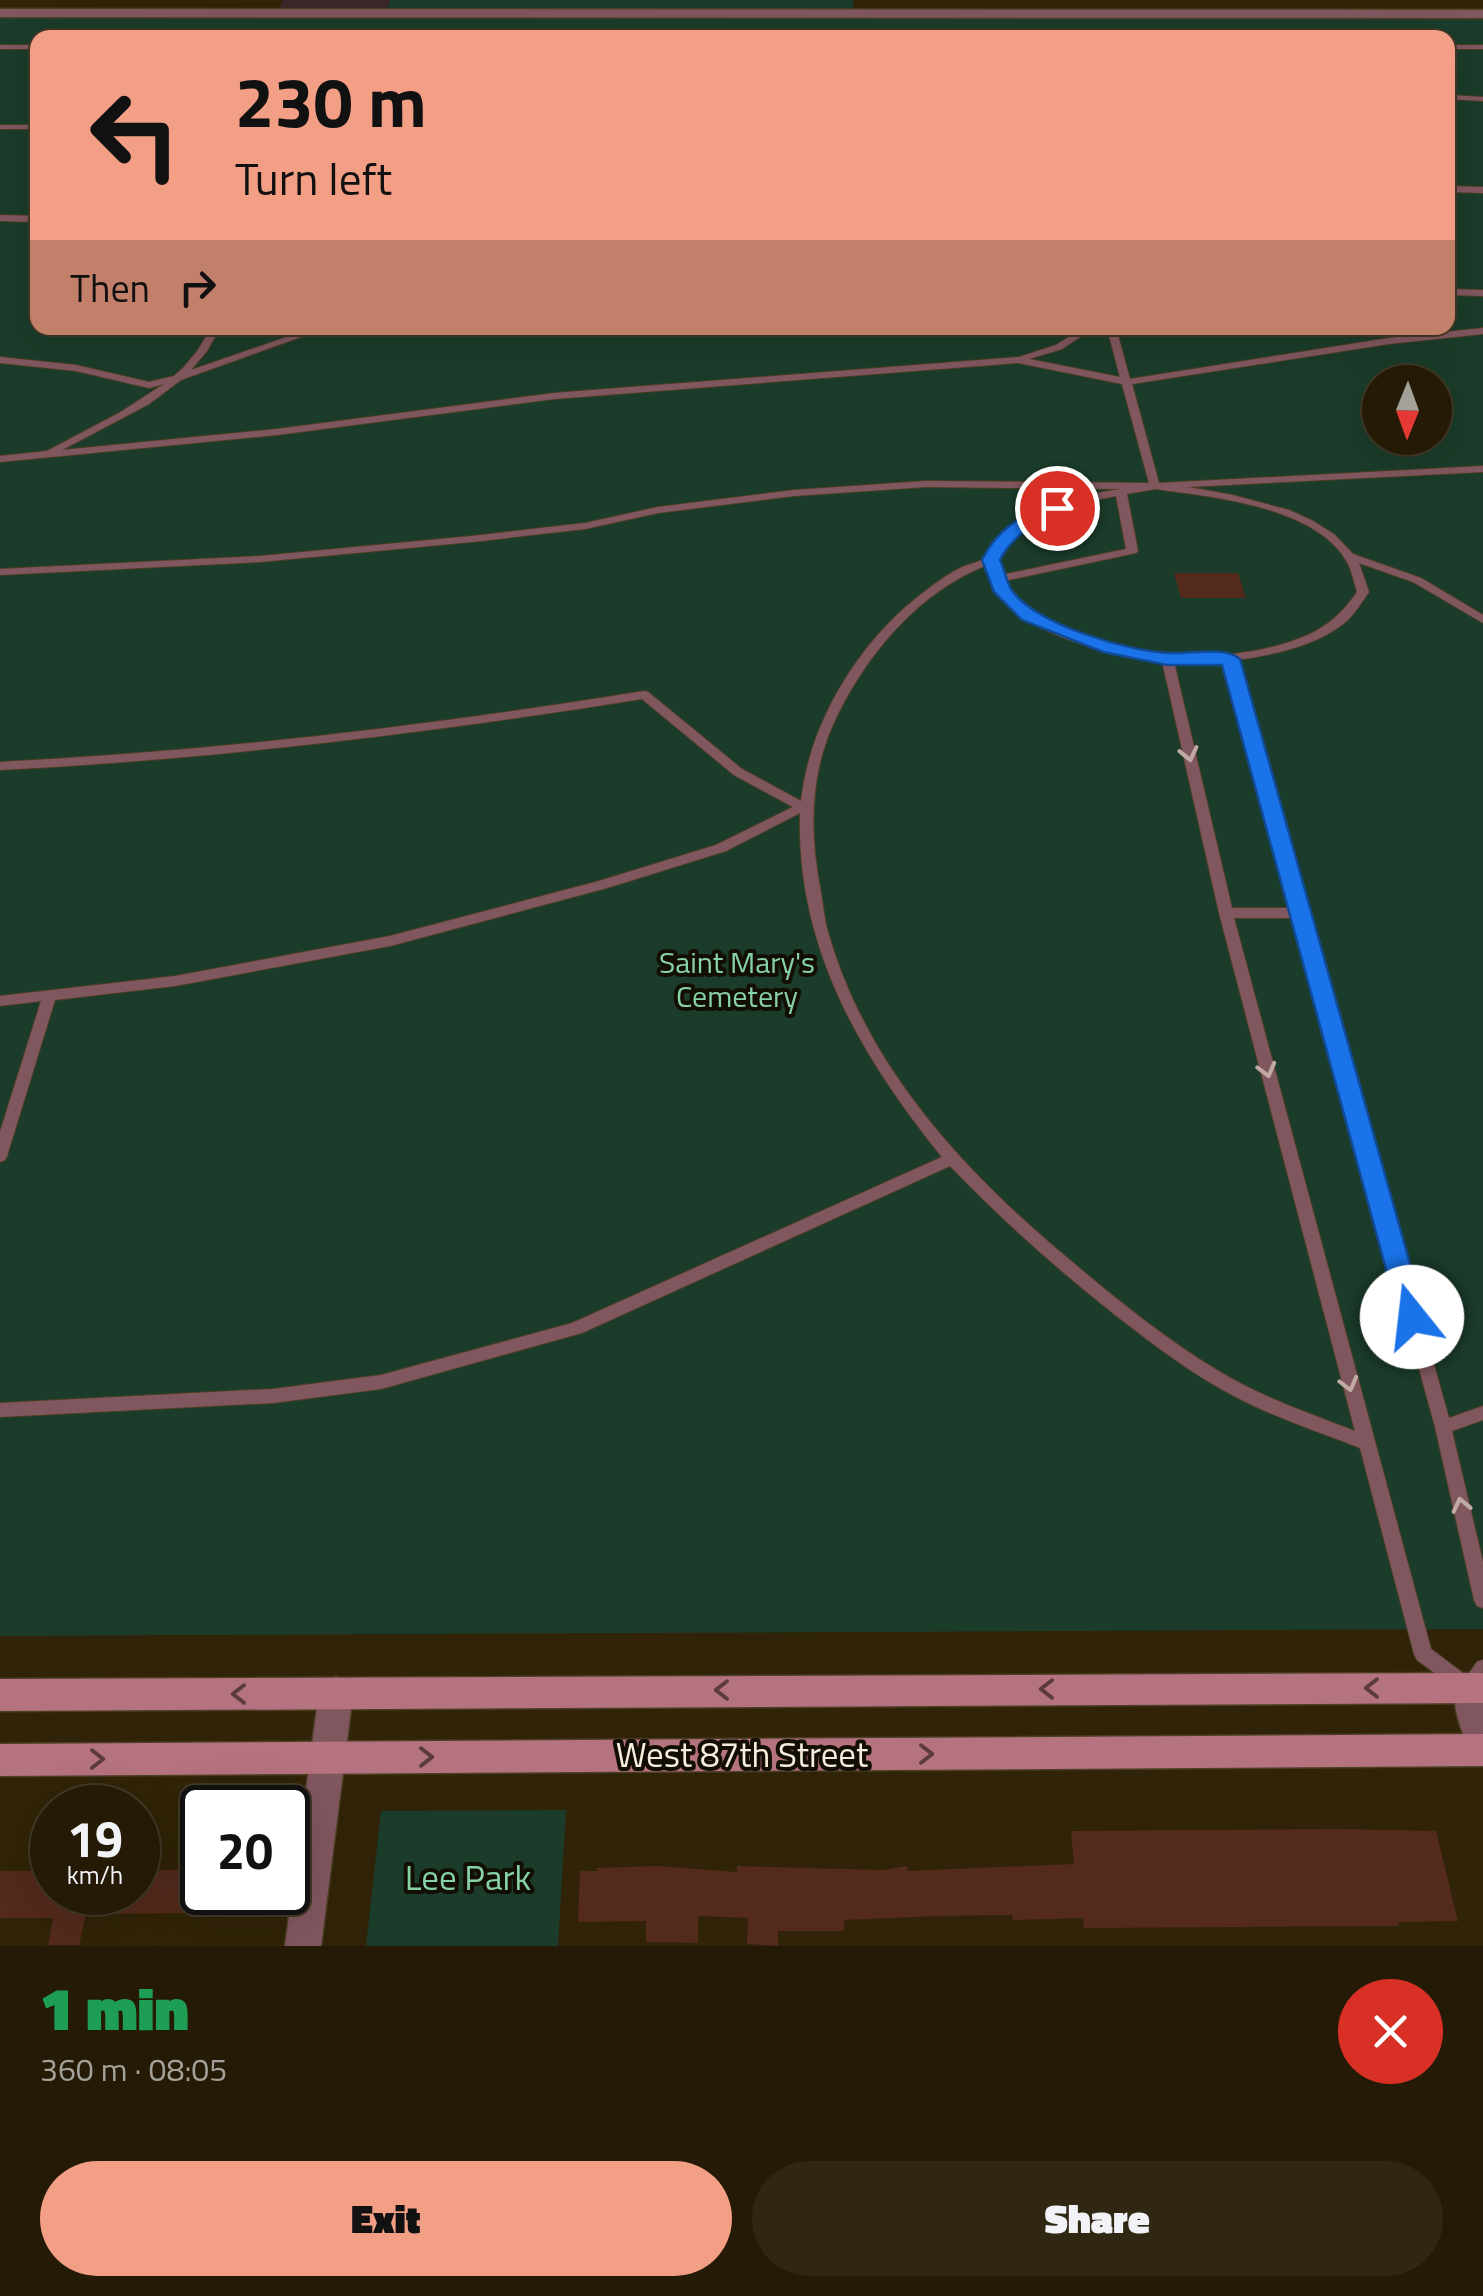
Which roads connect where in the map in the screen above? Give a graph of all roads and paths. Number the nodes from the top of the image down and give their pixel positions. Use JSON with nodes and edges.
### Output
{"nodes":[{"id":1,"x":1333,"y":0,"type":"edge"},
{"id":2,"x":158,"y":7,"type":"edge"},
{"id":3,"x":293,"y":7,"type":"edge"},
{"id":4,"x":866,"y":7,"type":"edge"},
{"id":5,"x":1100,"y":7,"type":"edge"},
{"id":6,"x":0,"y":13,"type":"edge"},
{"id":7,"x":1340,"y":14,"type":"junction"},
{"id":8,"x":1483,"y":14,"type":"edge"},
{"id":9,"x":0,"y":47,"type":"edge"},
{"id":10,"x":30,"y":47,"type":"edge"},
{"id":11,"x":1455,"y":48,"type":"edge"},
{"id":12,"x":1483,"y":48,"type":"edge"},
{"id":13,"x":1455,"y":97,"type":"edge"},
{"id":14,"x":1483,"y":99,"type":"edge"},
{"id":15,"x":0,"y":127,"type":"edge"},
{"id":16,"x":30,"y":127,"type":"edge"},
{"id":17,"x":1455,"y":189,"type":"edge"},
{"id":18,"x":1483,"y":190,"type":"edge"},
{"id":19,"x":0,"y":218,"type":"edge"},
{"id":20,"x":30,"y":219,"type":"edge"},
{"id":21,"x":1455,"y":292,"type":"edge"},
{"id":22,"x":1483,"y":293,"type":"edge"},
{"id":23,"x":1483,"y":331,"type":"edge"},
{"id":24,"x":1455,"y":334,"type":"edge"},
{"id":25,"x":210,"y":335,"type":"edge"},
{"id":26,"x":301,"y":335,"type":"edge"},
{"id":27,"x":1078,"y":335,"type":"edge"},
{"id":28,"x":1113,"y":335,"type":"edge"},
{"id":29,"x":1446,"y":335,"type":"edge"},
{"id":30,"x":0,"y":360,"type":"edge"},
{"id":31,"x":1018,"y":360,"type":"junction"},
{"id":32,"x":181,"y":377,"type":"junction"},
{"id":33,"x":1128,"y":382,"type":"junction"},
{"id":34,"x":44,"y":456,"type":"junction"},
{"id":35,"x":0,"y":459,"type":"edge"},
{"id":36,"x":1483,"y":470,"type":"edge"},
{"id":37,"x":1155,"y":486,"type":"junction"},
{"id":38,"x":1121,"y":492,"type":"junction"},
{"id":39,"x":1351,"y":558,"type":"junction"},
{"id":40,"x":991,"y":560,"type":"junction"},
{"id":41,"x":0,"y":572,"type":"edge"},
{"id":42,"x":997,"y":580,"type":"junction"},
{"id":43,"x":1483,"y":620,"type":"edge"},
{"id":44,"x":1167,"y":659,"type":"junction"},
{"id":45,"x":1230,"y":659,"type":"junction"},
{"id":46,"x":0,"y":766,"type":"edge"},
{"id":47,"x":803,"y":808,"type":"junction"},
{"id":48,"x":1226,"y":913,"type":"junction"},
{"id":49,"x":1298,"y":913,"type":"junction"},
{"id":50,"x":49,"y":998,"type":"junction"},
{"id":51,"x":0,"y":1001,"type":"edge"},
{"id":52,"x":0,"y":1156,"type":"edge"},
{"id":53,"x":951,"y":1160,"type":"junction"},
{"id":54,"x":0,"y":1410,"type":"edge"},
{"id":55,"x":1483,"y":1413,"type":"edge"},
{"id":56,"x":1443,"y":1427,"type":"junction"},
{"id":57,"x":1364,"y":1442,"type":"junction"},
{"id":58,"x":1483,"y":1600,"type":"edge"},
{"id":59,"x":1478,"y":1681,"type":"edge"},
{"id":60,"x":336,"y":1693,"type":"junction"},
{"id":61,"x":0,"y":1695,"type":"edge"},
{"id":62,"x":1483,"y":1742,"type":"edge"},
{"id":63,"x":1483,"y":1750,"type":"edge"},
{"id":64,"x":329,"y":1758,"type":"junction"},
{"id":65,"x":0,"y":1760,"type":"edge"},
{"id":66,"x":303,"y":1946,"type":"edge"}],
"edges":[{"from":1,"to":7,"type":"street"},
{"from":2,"to":3,"type":"street"},
{"from":2,"to":6,"type":"street"},
{"from":3,"to":4,"type":"street"},
{"from":4,"to":5,"type":"street"},
{"from":5,"to":7,"type":"street"},
{"from":7,"to":8,"type":"street"},
{"from":9,"to":10,"type":"lane"},
{"from":11,"to":12,"type":"lane"},
{"from":13,"to":14,"type":"lane"},
{"from":15,"to":16,"type":"lane"},
{"from":17,"to":18,"type":"lane"},
{"from":19,"to":20,"type":"lane"},
{"from":21,"to":22,"type":"lane"},
{"from":23,"to":24,"type":"lane"},
{"from":25,"to":32,"type":"lane"},
{"from":26,"to":32,"type":"lane"},
{"from":27,"to":31,"type":"lane"},
{"from":28,"to":33,"type":"lane"},
{"from":29,"to":33,"type":"lane"},
{"from":30,"to":32,"type":"lane"},
{"from":31,"to":33,"type":"lane"},
{"from":31,"to":34,"type":"lane"},
{"from":32,"to":34,"type":"lane"},
{"from":33,"to":37,"type":"lane"},
{"from":34,"to":35,"type":"lane"},
{"from":36,"to":37,"type":"lane"},
{"from":37,"to":38,"type":"lane"},
{"from":37,"to":39,"type":"lane"},
{"from":37,"to":41,"type":"lane"},
{"from":38,"to":40,"type":"lane"},
{"from":38,"to":42,"type":"lane"},
{"from":39,"to":43,"type":"lane"},
{"from":39,"to":45,"type":"lane"},
{"from":40,"to":42,"type":"lane"},
{"from":40,"to":47,"type":"lane"},
{"from":42,"to":44,"type":"lane"},
{"from":44,"to":45,"type":"lane"},
{"from":44,"to":48,"type":"lane","one_way":true},
{"from":45,"to":49,"type":"lane"},
{"from":46,"to":47,"type":"lane"},
{"from":47,"to":50,"type":"lane"},
{"from":47,"to":53,"type":"lane"},
{"from":48,"to":49,"type":"lane"},
{"from":48,"to":57,"type":"lane","one_way":true},
{"from":49,"to":56,"type":"lane"},
{"from":50,"to":51,"type":"lane"},
{"from":50,"to":52,"type":"lane"},
{"from":53,"to":54,"type":"lane"},
{"from":53,"to":57,"type":"lane"},
{"from":55,"to":56,"type":"lane"},
{"from":58,"to":56,"type":"lane","one_way":true},
{"from":57,"to":59,"type":"lane"},
{"from":59,"to":60,"type":"main road","name":"West 87th Street","one_way":true},
{"from":59,"to":62,"type":"street"},
{"from":60,"to":61,"type":"main road","name":"West 87th Street","one_way":true},
{"from":60,"to":64,"type":"street"},
{"from":64,"to":63,"type":"main road","name":"West 87th Street","one_way":true},
{"from":65,"to":64,"type":"main road","name":"West 87th Street","one_way":true},
{"from":64,"to":66,"type":"street"}]}
